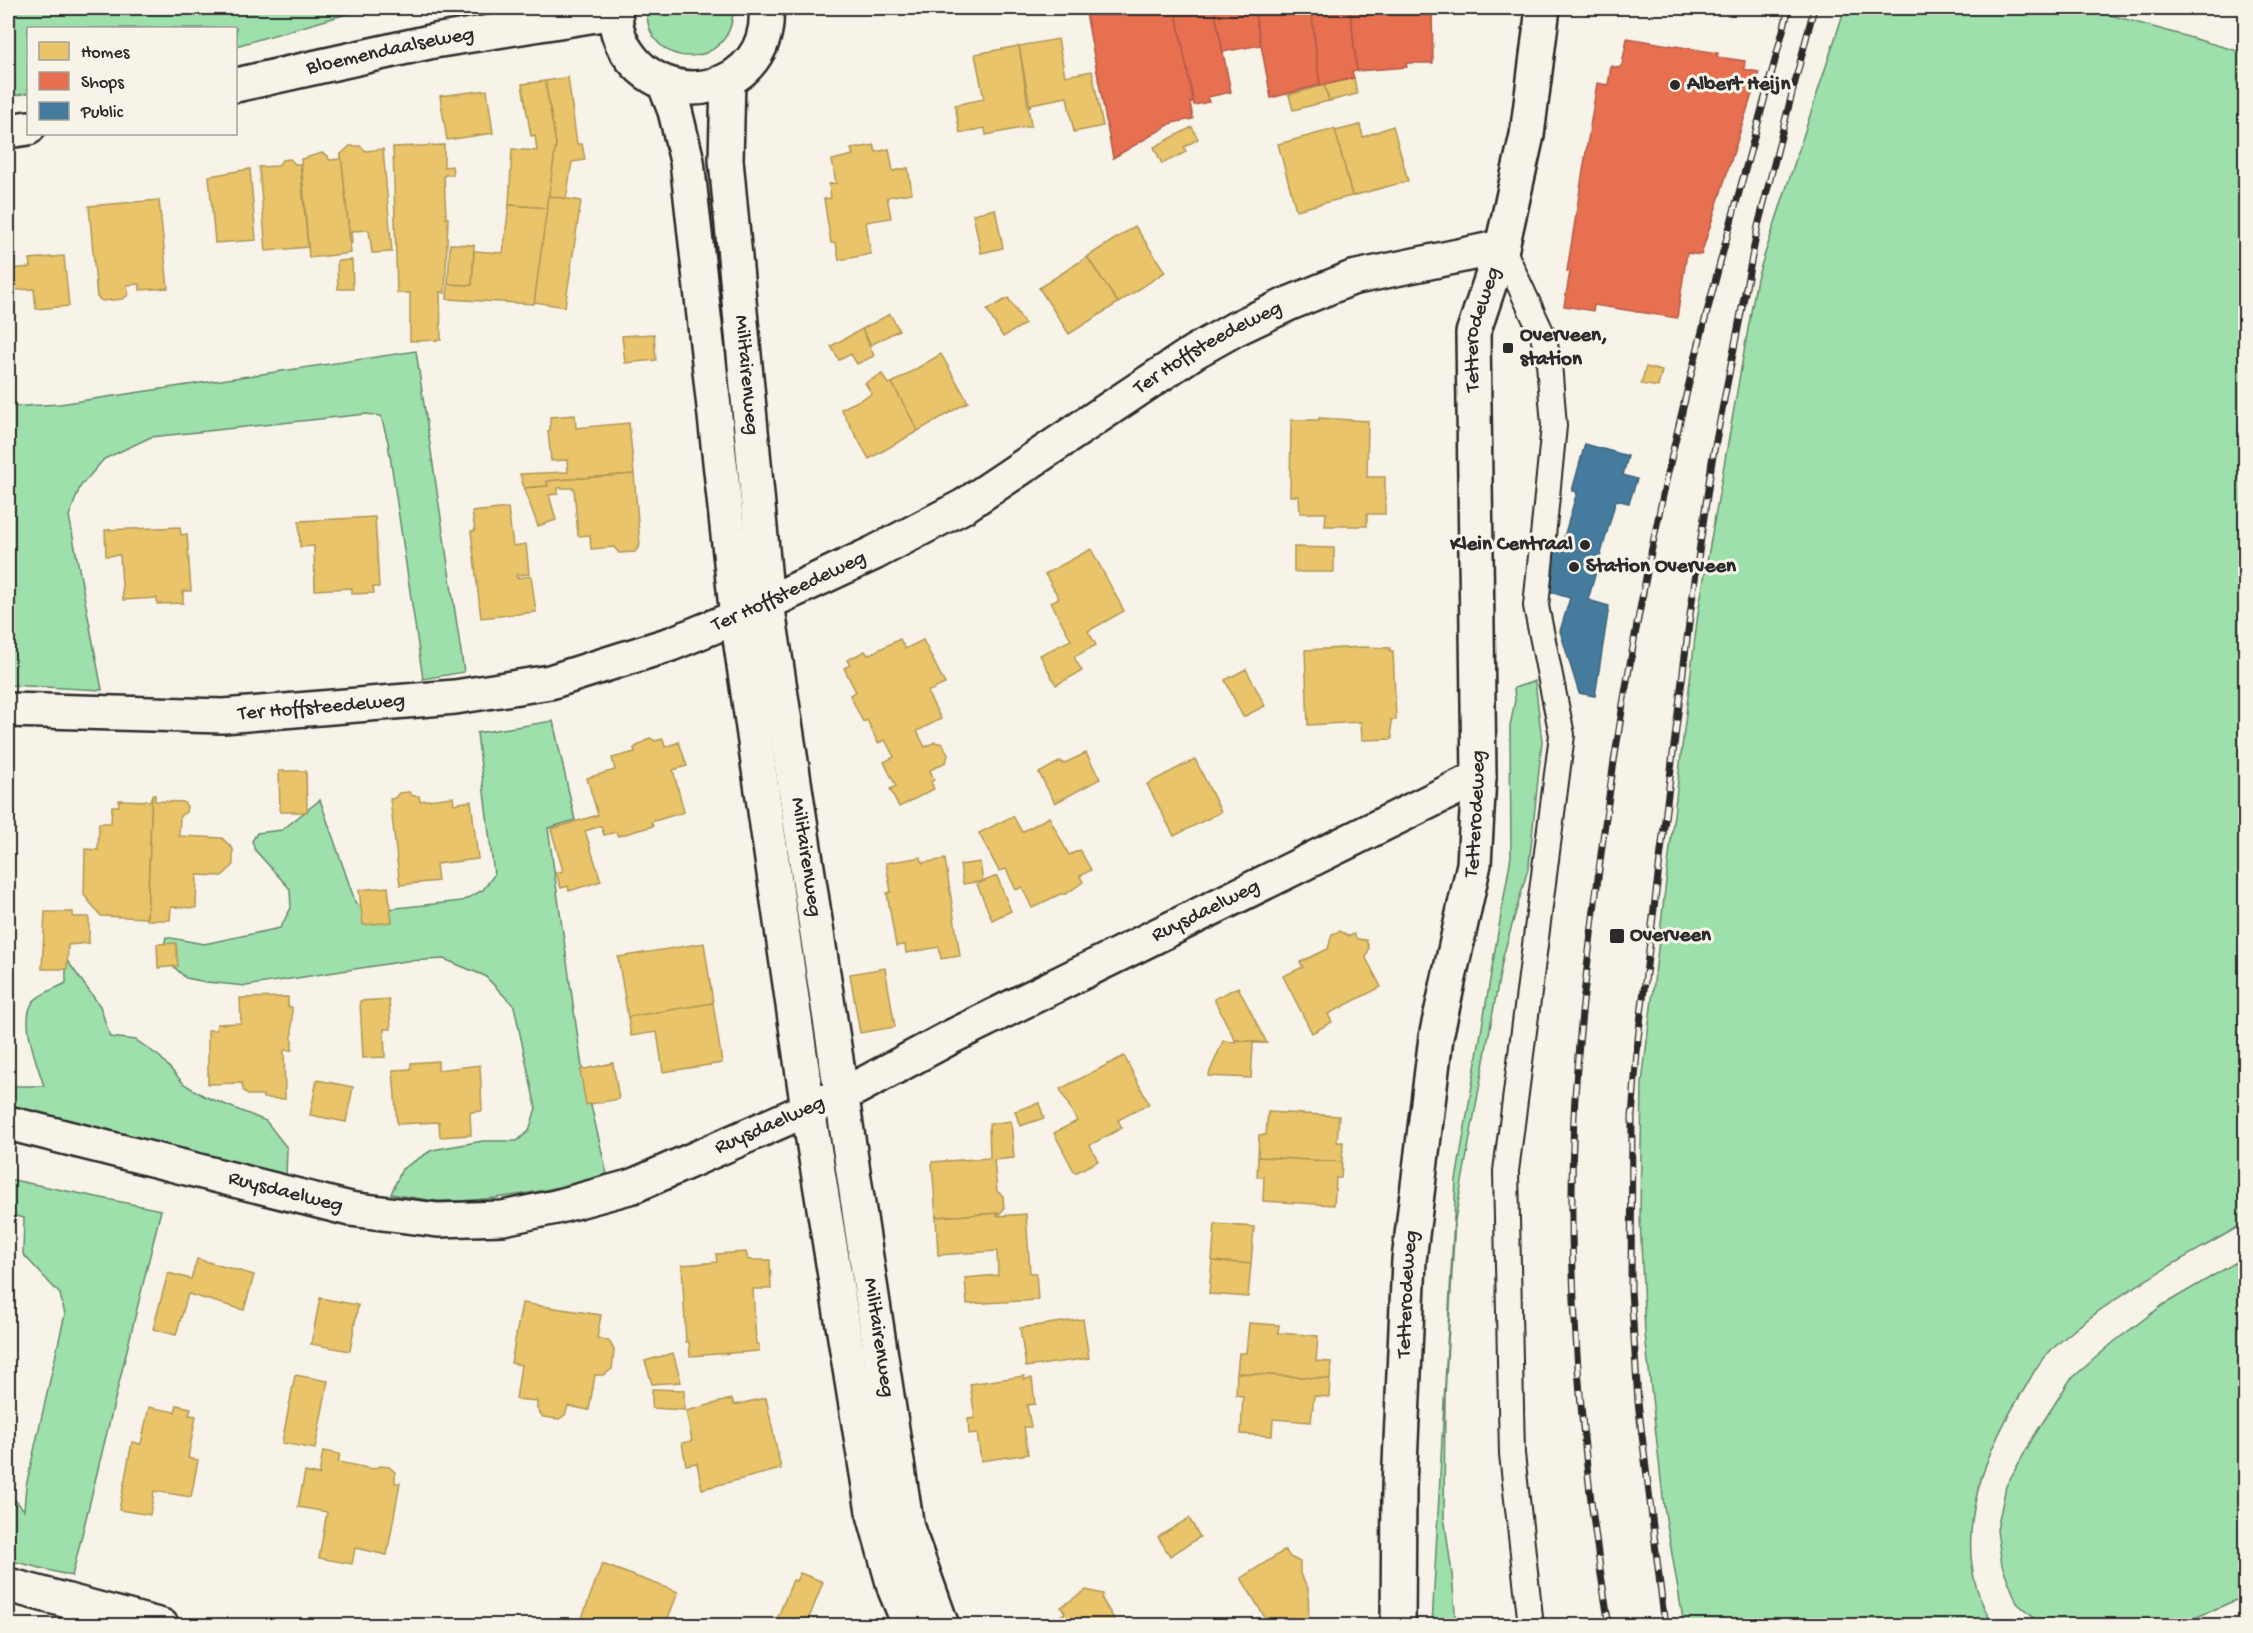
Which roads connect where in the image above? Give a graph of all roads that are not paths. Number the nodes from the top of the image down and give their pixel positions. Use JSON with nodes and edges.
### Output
{"nodes":[{"id":1,"x":766,"y":8,"type":"edge"},
{"id":2,"x":1543,"y":8,"type":"edge"},
{"id":3,"x":616,"y":10,"type":"edge"},
{"id":4,"x":728,"y":80,"type":"junction"},
{"id":5,"x":237,"y":85,"type":"edge"},
{"id":6,"x":665,"y":85,"type":"junction"},
{"id":7,"x":27,"y":128,"type":"edge"},
{"id":8,"x":8,"y":131,"type":"edge"},
{"id":9,"x":1502,"y":247,"type":"junction"},
{"id":10,"x":767,"y":603,"type":"junction"},
{"id":11,"x":737,"y":617,"type":"junction"},
{"id":12,"x":8,"y":710,"type":"edge"},
{"id":13,"x":1479,"y":777,"type":"junction"},
{"id":14,"x":841,"y":1095,"type":"junction"},
{"id":15,"x":808,"y":1109,"type":"junction"},
{"id":16,"x":8,"y":1123,"type":"edge"},
{"id":17,"x":8,"y":1584,"type":"edge"},
{"id":18,"x":162,"y":1626,"type":"edge"},
{"id":19,"x":910,"y":1626,"type":"edge"},
{"id":20,"x":942,"y":1626,"type":"edge"},
{"id":21,"x":1398,"y":1626,"type":"edge"},
{"id":22,"x":1531,"y":1626,"type":"edge"}],
"edges":[{"from":1,"to":4,"type":"street"},
{"from":2,"to":9,"type":"street","name":"Tetterodeweg"},
{"from":3,"to":5,"type":"street","name":"Bloemendaalseweg"},
{"from":3,"to":6,"type":"street"},
{"from":4,"to":6,"type":"street"},
{"from":4,"to":10,"type":"street","name":"Militairenweg"},
{"from":6,"to":11,"type":"street","name":"Militairenweg"},
{"from":7,"to":8,"type":"street"},
{"from":9,"to":10,"type":"street","name":"Ter Hoffsteedeweg"},
{"from":9,"to":13,"type":"street","name":"Tetterodeweg"},
{"from":9,"to":22,"type":"lane"},
{"from":10,"to":11,"type":"street","name":"Ter Hoffsteedeweg"},
{"from":10,"to":14,"type":"street","name":"Militairenweg"},
{"from":11,"to":12,"type":"street","name":"Ter Hoffsteedeweg"},
{"from":11,"to":15,"type":"street","name":"Militairenweg"},
{"from":13,"to":14,"type":"street","name":"Ruysdaelweg"},
{"from":13,"to":21,"type":"street","name":"Tetterodeweg"},
{"from":14,"to":15,"type":"street","name":"Ruysdaelweg"},
{"from":14,"to":20,"type":"street","name":"Militairenweg"},
{"from":15,"to":16,"type":"street","name":"Ruysdaelweg"},
{"from":15,"to":19,"type":"street","name":"Militairenweg"},
{"from":17,"to":18,"type":"street"}]}
